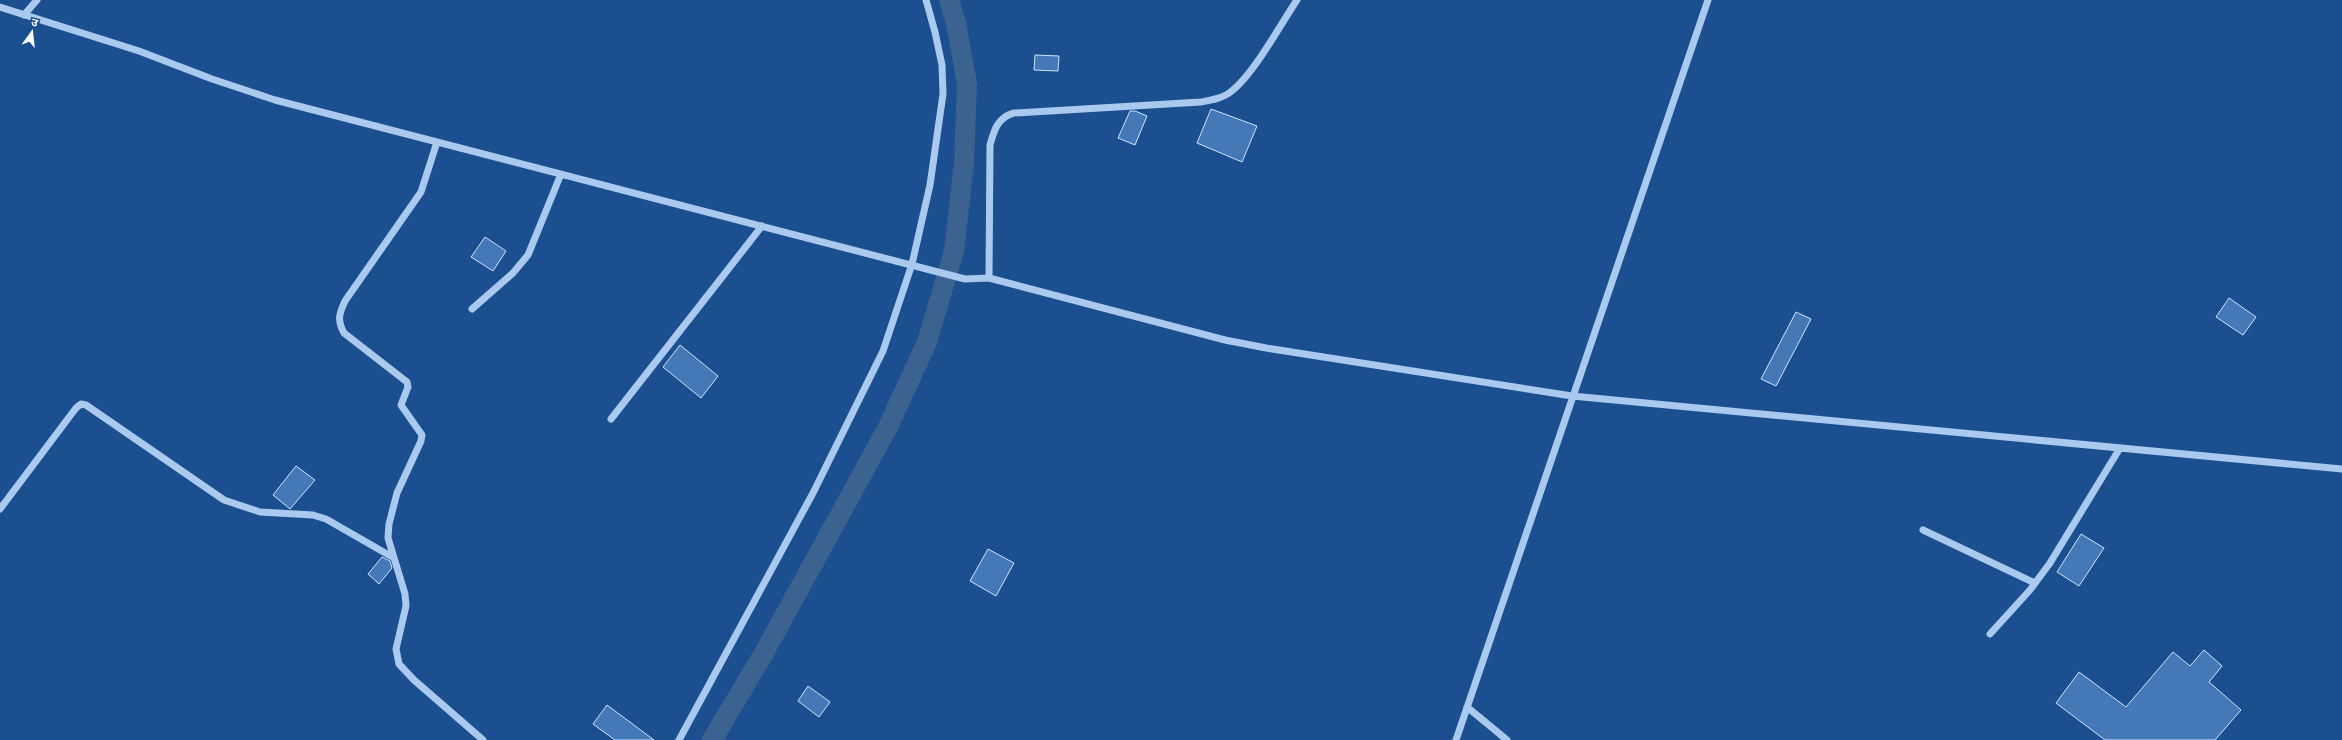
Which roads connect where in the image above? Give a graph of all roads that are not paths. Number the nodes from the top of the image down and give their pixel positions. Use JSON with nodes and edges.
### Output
{"nodes":[{"id":1,"x":37,"y":0,"type":"edge"},
{"id":2,"x":926,"y":0,"type":"edge"},
{"id":3,"x":1297,"y":0,"type":"edge"},
{"id":4,"x":1708,"y":0,"type":"edge"},
{"id":5,"x":0,"y":7,"type":"edge"},
{"id":6,"x":24,"y":15,"type":"junction"},
{"id":7,"x":437,"y":142,"type":"junction"},
{"id":8,"x":561,"y":174,"type":"junction"},
{"id":9,"x":762,"y":226,"type":"junction"},
{"id":10,"x":912,"y":264,"type":"junction"},
{"id":11,"x":988,"y":278,"type":"junction"},
{"id":12,"x":472,"y":309,"type":"dead end"},
{"id":13,"x":1572,"y":396,"type":"junction"},
{"id":14,"x":611,"y":419,"type":"dead end"},
{"id":15,"x":2120,"y":448,"type":"junction"},
{"id":16,"x":2342,"y":469,"type":"edge"},
{"id":17,"x":0,"y":509,"type":"edge"},
{"id":18,"x":1923,"y":530,"type":"dead end"},
{"id":19,"x":394,"y":558,"type":"junction"},
{"id":20,"x":2035,"y":583,"type":"junction"},
{"id":21,"x":1990,"y":634,"type":"dead end"},
{"id":22,"x":1467,"y":707,"type":"junction"},
{"id":23,"x":483,"y":740,"type":"edge"},
{"id":24,"x":679,"y":740,"type":"edge"},
{"id":25,"x":1456,"y":740,"type":"edge"},
{"id":26,"x":1507,"y":740,"type":"edge"}],
"edges":[{"from":1,"to":6,"type":"street"},
{"from":2,"to":10,"type":"street"},
{"from":3,"to":11,"type":"street"},
{"from":4,"to":13,"type":"street"},
{"from":5,"to":6,"type":"street"},
{"from":6,"to":7,"type":"street"},
{"from":7,"to":8,"type":"street"},
{"from":7,"to":19,"type":"street"},
{"from":8,"to":9,"type":"street"},
{"from":8,"to":12,"type":"street"},
{"from":9,"to":10,"type":"street"},
{"from":9,"to":14,"type":"street"},
{"from":10,"to":11,"type":"street"},
{"from":10,"to":24,"type":"street"},
{"from":11,"to":13,"type":"street"},
{"from":13,"to":15,"type":"street"},
{"from":13,"to":22,"type":"street"},
{"from":15,"to":16,"type":"street"},
{"from":15,"to":20,"type":"street"},
{"from":17,"to":19,"type":"street"},
{"from":18,"to":20,"type":"street"},
{"from":19,"to":23,"type":"street"},
{"from":20,"to":21,"type":"street"},
{"from":22,"to":25,"type":"street"},
{"from":22,"to":26,"type":"street"}]}
